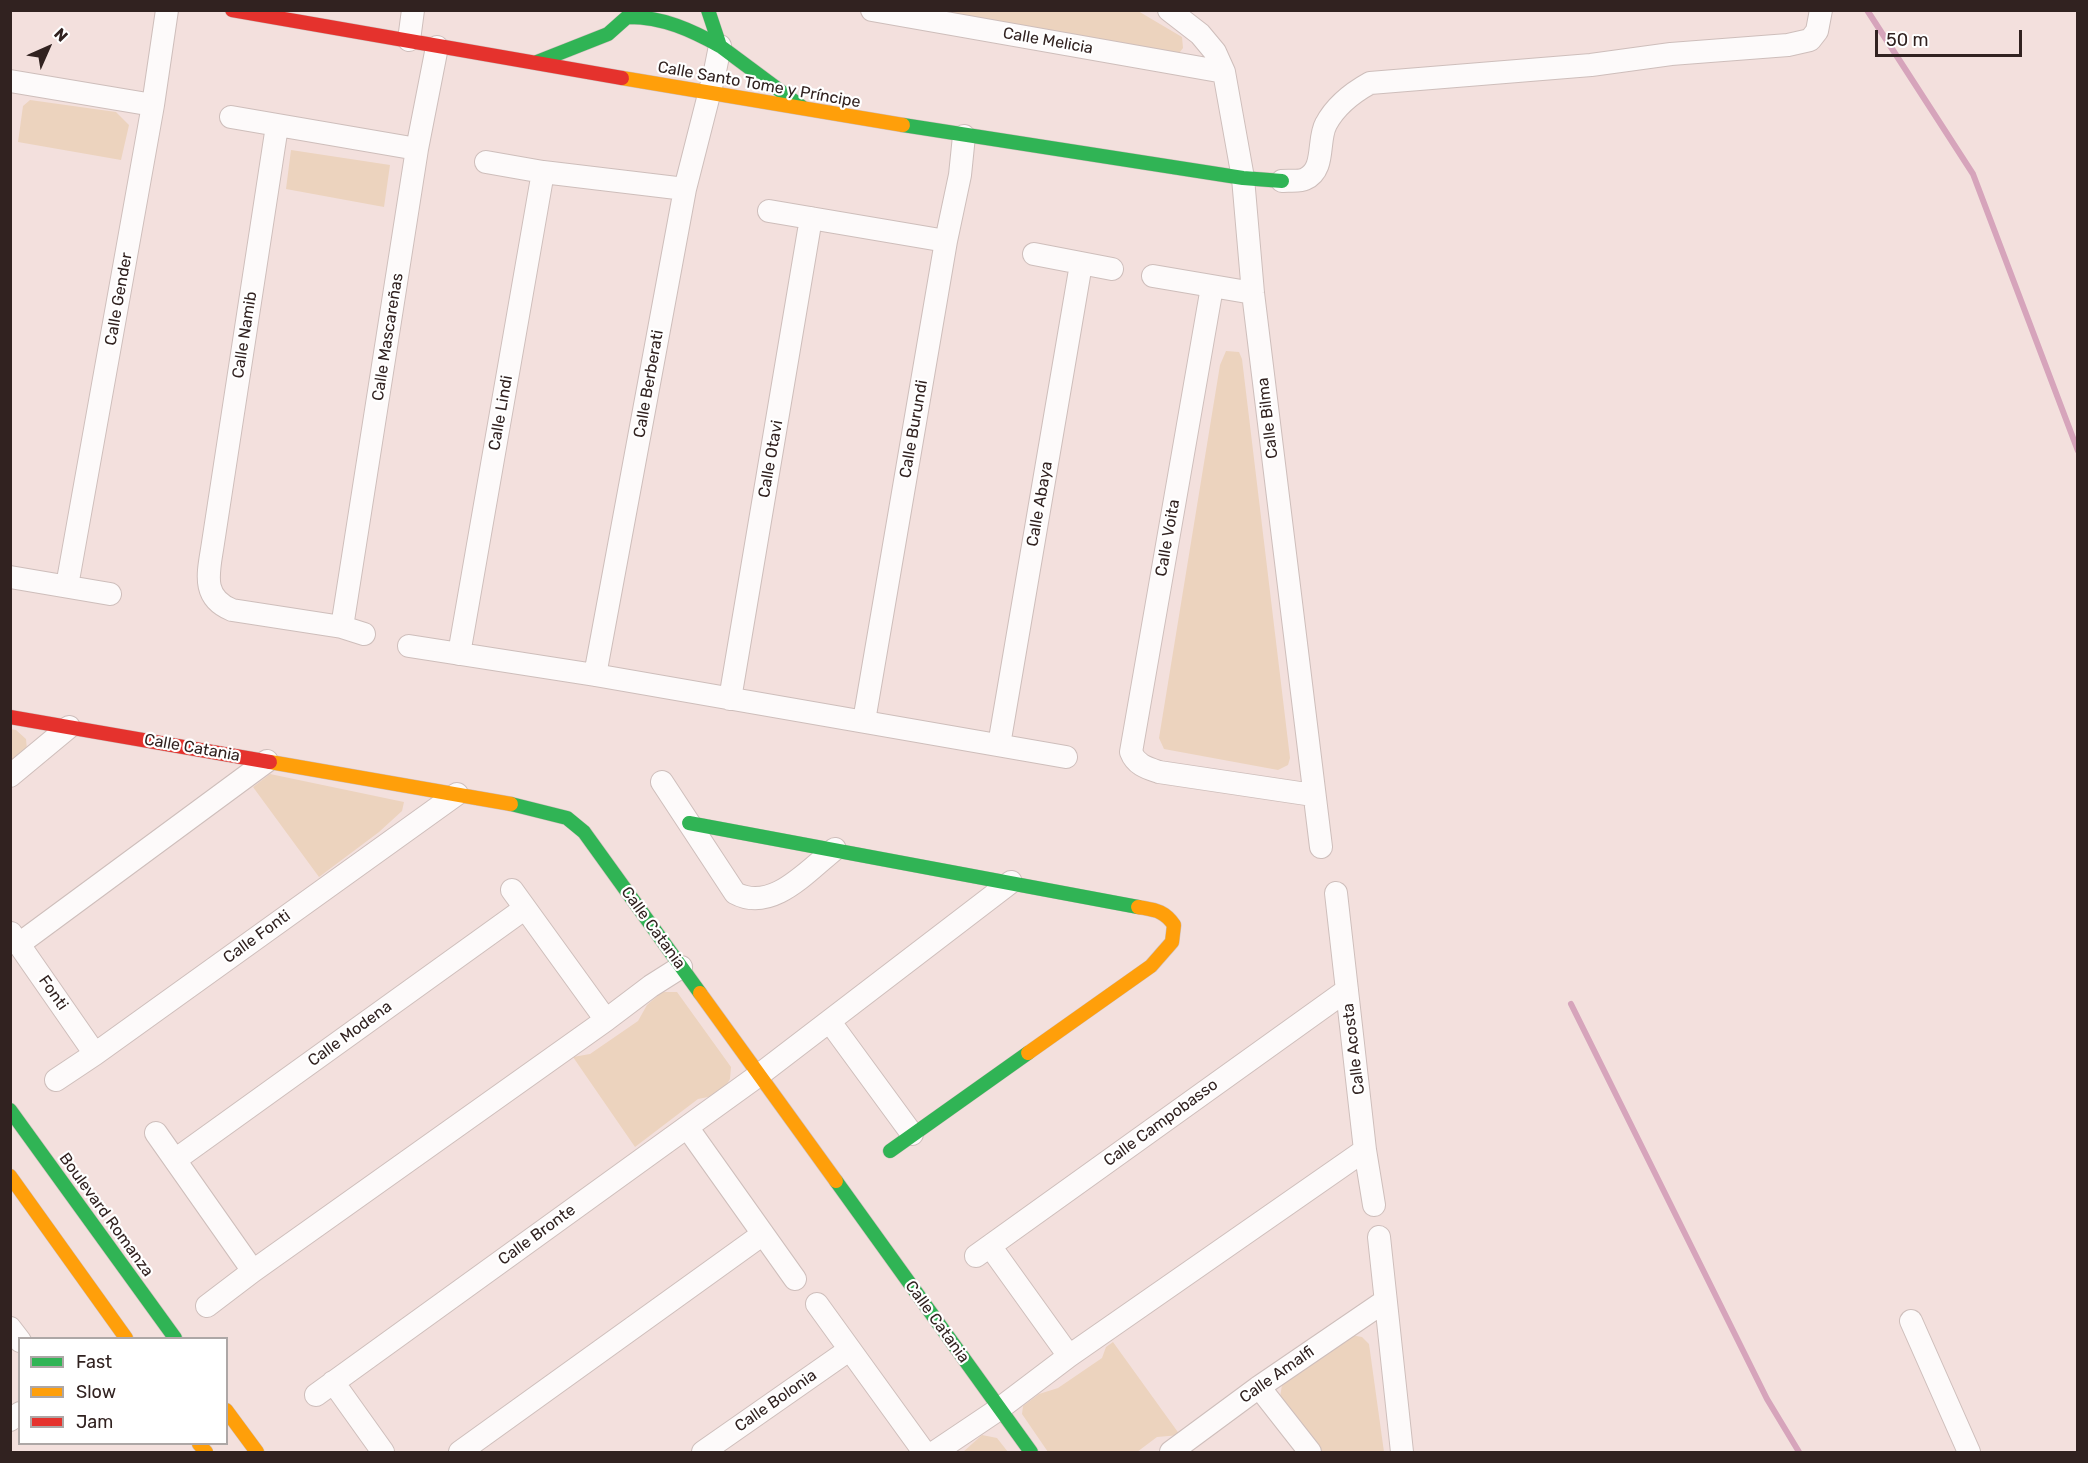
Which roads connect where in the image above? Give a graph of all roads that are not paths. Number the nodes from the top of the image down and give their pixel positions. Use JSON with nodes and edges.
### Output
{"nodes":[{"id":1,"x":166,"y":10,"type":"edge"},
{"id":2,"x":232,"y":10,"type":"edge"},
{"id":3,"x":412,"y":10,"type":"edge"},
{"id":4,"x":708,"y":10,"type":"edge"},
{"id":5,"x":872,"y":10,"type":"edge"},
{"id":6,"x":1169,"y":10,"type":"edge"},
{"id":7,"x":1821,"y":10,"type":"edge"},
{"id":8,"x":632,"y":14,"type":"edge"},
{"id":9,"x":608,"y":34,"type":"junction"},
{"id":10,"x":408,"y":40,"type":"junction"},
{"id":11,"x":720,"y":46,"type":"junction"},
{"id":12,"x":437,"y":47,"type":"junction"},
{"id":13,"x":536,"y":63,"type":"junction"},
{"id":14,"x":1224,"y":72,"type":"junction"},
{"id":15,"x":622,"y":77,"type":"junction"},
{"id":16,"x":10,"y":81,"type":"edge"},
{"id":17,"x":709,"y":94,"type":"junction"},
{"id":18,"x":153,"y":105,"type":"junction"},
{"id":19,"x":806,"y":110,"type":"junction"},
{"id":20,"x":231,"y":117,"type":"dead end"},
{"id":21,"x":277,"y":126,"type":"junction"},
{"id":22,"x":964,"y":136,"type":"junction"},
{"id":23,"x":417,"y":149,"type":"junction"},
{"id":24,"x":486,"y":162,"type":"dead end"},
{"id":25,"x":543,"y":172,"type":"junction"},
{"id":26,"x":1243,"y":178,"type":"junction"},
{"id":27,"x":1282,"y":181,"type":"joint"},
{"id":28,"x":685,"y":189,"type":"junction"},
{"id":29,"x":769,"y":211,"type":"dead end"},
{"id":30,"x":811,"y":218,"type":"junction"},
{"id":31,"x":946,"y":241,"type":"junction"},
{"id":32,"x":1034,"y":254,"type":"dead end"},
{"id":33,"x":1081,"y":264,"type":"junction"},
{"id":34,"x":1113,"y":269,"type":"dead end"},
{"id":35,"x":1154,"y":276,"type":"dead end"},
{"id":36,"x":1212,"y":287,"type":"junction"},
{"id":37,"x":1253,"y":293,"type":"junction"},
{"id":38,"x":10,"y":577,"type":"edge"},
{"id":39,"x":68,"y":586,"type":"junction"},
{"id":40,"x":110,"y":594,"type":"dead end"},
{"id":41,"x":342,"y":627,"type":"junction"},
{"id":42,"x":364,"y":634,"type":"dead end"},
{"id":43,"x":409,"y":646,"type":"dead end"},
{"id":44,"x":459,"y":654,"type":"junction"},
{"id":45,"x":595,"y":675,"type":"junction"},
{"id":46,"x":730,"y":699,"type":"junction"},
{"id":47,"x":10,"y":717,"type":"edge"},
{"id":48,"x":864,"y":721,"type":"junction"},
{"id":49,"x":69,"y":727,"type":"junction"},
{"id":50,"x":999,"y":745,"type":"junction"},
{"id":51,"x":1066,"y":758,"type":"dead end"},
{"id":52,"x":267,"y":761,"type":"junction"},
{"id":53,"x":10,"y":776,"type":"edge"},
{"id":54,"x":662,"y":782,"type":"dead end"},
{"id":55,"x":457,"y":794,"type":"junction"},
{"id":56,"x":1313,"y":795,"type":"junction"},
{"id":57,"x":688,"y":823,"type":"junction"},
{"id":58,"x":1321,"y":847,"type":"dead end"},
{"id":59,"x":835,"y":849,"type":"junction"},
{"id":60,"x":1011,"y":882,"type":"junction"},
{"id":61,"x":512,"y":890,"type":"dead end"},
{"id":62,"x":1336,"y":893,"type":"dead end"},
{"id":63,"x":524,"y":909,"type":"junction"},
{"id":64,"x":15,"y":938,"type":"edge"},
{"id":65,"x":681,"y":967,"type":"junction"},
{"id":66,"x":1347,"y":990,"type":"junction"},
{"id":67,"x":606,"y":1020,"type":"junction"},
{"id":68,"x":830,"y":1022,"type":"junction"},
{"id":69,"x":95,"y":1054,"type":"junction"},
{"id":70,"x":759,"y":1075,"type":"junction"},
{"id":71,"x":56,"y":1080,"type":"dead end"},
{"id":72,"x":10,"y":1110,"type":"edge"},
{"id":73,"x":687,"y":1127,"type":"junction"},
{"id":74,"x":156,"y":1133,"type":"dead end"},
{"id":75,"x":912,"y":1134,"type":"junction"},
{"id":76,"x":890,"y":1150,"type":"dead end"},
{"id":77,"x":1365,"y":1150,"type":"junction"},
{"id":78,"x":175,"y":1160,"type":"junction"},
{"id":79,"x":10,"y":1176,"type":"edge"},
{"id":80,"x":1374,"y":1205,"type":"dead end"},
{"id":81,"x":763,"y":1234,"type":"junction"},
{"id":82,"x":1379,"y":1237,"type":"dead end"},
{"id":83,"x":253,"y":1271,"type":"junction"},
{"id":84,"x":795,"y":1279,"type":"dead end"},
{"id":85,"x":1385,"y":1300,"type":"junction"},
{"id":86,"x":818,"y":1304,"type":"dead end"},
{"id":87,"x":207,"y":1305,"type":"dead end"},
{"id":88,"x":1911,"y":1321,"type":"dead end"},
{"id":89,"x":125,"y":1337,"type":"edge"},
{"id":90,"x":174,"y":1337,"type":"edge"},
{"id":91,"x":849,"y":1350,"type":"junction"},
{"id":92,"x":1069,"y":1356,"type":"junction"},
{"id":93,"x":1259,"y":1387,"type":"junction"},
{"id":94,"x":999,"y":1409,"type":"junction"},
{"id":95,"x":228,"y":1413,"type":"edge"},
{"id":96,"x":257,"y":1452,"type":"edge"},
{"id":97,"x":383,"y":1452,"type":"edge"},
{"id":98,"x":460,"y":1452,"type":"edge"},
{"id":99,"x":703,"y":1452,"type":"edge"},
{"id":100,"x":924,"y":1452,"type":"edge"},
{"id":101,"x":935,"y":1452,"type":"edge"},
{"id":102,"x":1031,"y":1452,"type":"edge"},
{"id":103,"x":1171,"y":1452,"type":"edge"},
{"id":104,"x":1310,"y":1452,"type":"edge"},
{"id":105,"x":1402,"y":1452,"type":"edge"},
{"id":106,"x":1969,"y":1452,"type":"edge"}],
"edges":[{"from":1,"to":18,"type":"street","name":"Calle Gender"},
{"from":2,"to":10,"type":"street","name":"Calle Santo Tome y Príncipe"},
{"from":3,"to":10,"type":"street"},
{"from":4,"to":11,"type":"street"},
{"from":5,"to":14,"type":"street","name":"Calle Melicia"},
{"from":6,"to":14,"type":"street","name":"Calle Bilma"},
{"from":7,"to":27,"type":"street"},
{"from":8,"to":9,"type":"street"},
{"from":8,"to":11,"type":"street"},
{"from":9,"to":13,"type":"street"},
{"from":9,"to":15,"type":"street"},
{"from":10,"to":12,"type":"street","name":"Calle Santo Tome y Príncipe"},
{"from":11,"to":17,"type":"street","name":"Calle Berberati"},
{"from":11,"to":19,"type":"street"},
{"from":12,"to":13,"type":"street","name":"Calle Santo Tome y Príncipe"},
{"from":12,"to":23,"type":"street","name":"Calle Mascareñas"},
{"from":13,"to":15,"type":"street","name":"Calle Santo Tome y Príncipe"},
{"from":14,"to":26,"type":"street","name":"Calle Bilma"},
{"from":15,"to":17,"type":"street","name":"Calle Santo Tome y Príncipe"},
{"from":16,"to":18,"type":"street"},
{"from":17,"to":19,"type":"street","name":"Calle Santo Tome y Príncipe"},
{"from":17,"to":28,"type":"street","name":"Calle Berberati"},
{"from":18,"to":39,"type":"street","name":"Calle Gender"},
{"from":19,"to":22,"type":"street","name":"Calle Santo Tome y Príncipe"},
{"from":20,"to":21,"type":"street"},
{"from":21,"to":23,"type":"street"},
{"from":21,"to":41,"type":"street","name":"Calle Namib"},
{"from":22,"to":26,"type":"street","name":"Calle Santo Tome y Príncipe"},
{"from":22,"to":31,"type":"street","name":"Calle Burundi"},
{"from":23,"to":41,"type":"street","name":"Calle Mascareñas"},
{"from":24,"to":25,"type":"street"},
{"from":25,"to":28,"type":"street"},
{"from":25,"to":44,"type":"street","name":"Calle Lindi"},
{"from":26,"to":27,"type":"street","name":"Calle Santo Tome y Príncipe"},
{"from":26,"to":37,"type":"street","name":"Calle Bilma"},
{"from":28,"to":45,"type":"street","name":"Calle Berberati"},
{"from":29,"to":30,"type":"street"},
{"from":30,"to":31,"type":"street"},
{"from":30,"to":46,"type":"street","name":"Calle Otavi"},
{"from":31,"to":48,"type":"street","name":"Calle Burundi"},
{"from":32,"to":33,"type":"street"},
{"from":33,"to":34,"type":"street"},
{"from":33,"to":50,"type":"street","name":"Calle Abaya"},
{"from":35,"to":36,"type":"street"},
{"from":36,"to":37,"type":"street"},
{"from":36,"to":56,"type":"street","name":"Calle Voita"},
{"from":37,"to":56,"type":"street","name":"Calle Bilma"},
{"from":38,"to":39,"type":"street"},
{"from":39,"to":40,"type":"street"},
{"from":41,"to":42,"type":"street","name":"Calle Namib"},
{"from":43,"to":44,"type":"street"},
{"from":44,"to":45,"type":"street"},
{"from":45,"to":46,"type":"street"},
{"from":46,"to":48,"type":"street"},
{"from":47,"to":49,"type":"street","name":"Calle Catania"},
{"from":48,"to":50,"type":"street"},
{"from":49,"to":52,"type":"street","name":"Calle Catania"},
{"from":49,"to":53,"type":"street"},
{"from":50,"to":51,"type":"street"},
{"from":52,"to":55,"type":"street","name":"Calle Catania"},
{"from":52,"to":64,"type":"street"},
{"from":54,"to":57,"type":"street"},
{"from":55,"to":65,"type":"street","name":"Calle Catania"},
{"from":55,"to":69,"type":"street","name":"Calle Fonti"},
{"from":56,"to":58,"type":"street","name":"Calle Bilma"},
{"from":57,"to":59,"type":"street"},
{"from":57,"to":59,"type":"street"},
{"from":59,"to":60,"type":"street"},
{"from":60,"to":68,"type":"street","name":"Calle Bronte"},
{"from":60,"to":75,"type":"street"},
{"from":61,"to":63,"type":"street"},
{"from":62,"to":66,"type":"street","name":"Calle Acosta"},
{"from":63,"to":67,"type":"street"},
{"from":63,"to":78,"type":"street","name":"Calle Modena"},
{"from":64,"to":69,"type":"street","name":"Fonti"},
{"from":65,"to":67,"type":"street"},
{"from":65,"to":70,"type":"street","name":"Calle Catania"},
{"from":66,"to":77,"type":"street","name":"Calle Acosta"},
{"from":66,"to":92,"type":"street","name":"Calle Campobasso"},
{"from":67,"to":83,"type":"street"},
{"from":68,"to":70,"type":"street","name":"Calle Bronte"},
{"from":68,"to":75,"type":"street"},
{"from":69,"to":71,"type":"street","name":"Calle Fonti"},
{"from":70,"to":73,"type":"street","name":"Calle Bronte"},
{"from":70,"to":94,"type":"street","name":"Calle Catania"},
{"from":72,"to":90,"type":"street","name":"Boulevard Romanza"},
{"from":73,"to":81,"type":"street"},
{"from":73,"to":97,"type":"street","name":"Calle Bronte"},
{"from":74,"to":78,"type":"street"},
{"from":75,"to":76,"type":"street"},
{"from":77,"to":80,"type":"street","name":"Calle Acosta"},
{"from":77,"to":92,"type":"street"},
{"from":78,"to":83,"type":"street"},
{"from":79,"to":89,"type":"street"},
{"from":81,"to":84,"type":"street"},
{"from":81,"to":98,"type":"street"},
{"from":82,"to":85,"type":"street"},
{"from":83,"to":87,"type":"street"},
{"from":85,"to":93,"type":"street","name":"Calle Amalfi"},
{"from":85,"to":105,"type":"street"},
{"from":86,"to":91,"type":"street"},
{"from":88,"to":106,"type":"street"},
{"from":91,"to":99,"type":"street","name":"Calle Bolonia"},
{"from":91,"to":100,"type":"street"},
{"from":92,"to":94,"type":"street"},
{"from":93,"to":103,"type":"street","name":"Calle Amalfi"},
{"from":93,"to":104,"type":"street"},
{"from":94,"to":101,"type":"street"},
{"from":94,"to":102,"type":"street","name":"Calle Catania"},
{"from":95,"to":96,"type":"street"}]}
